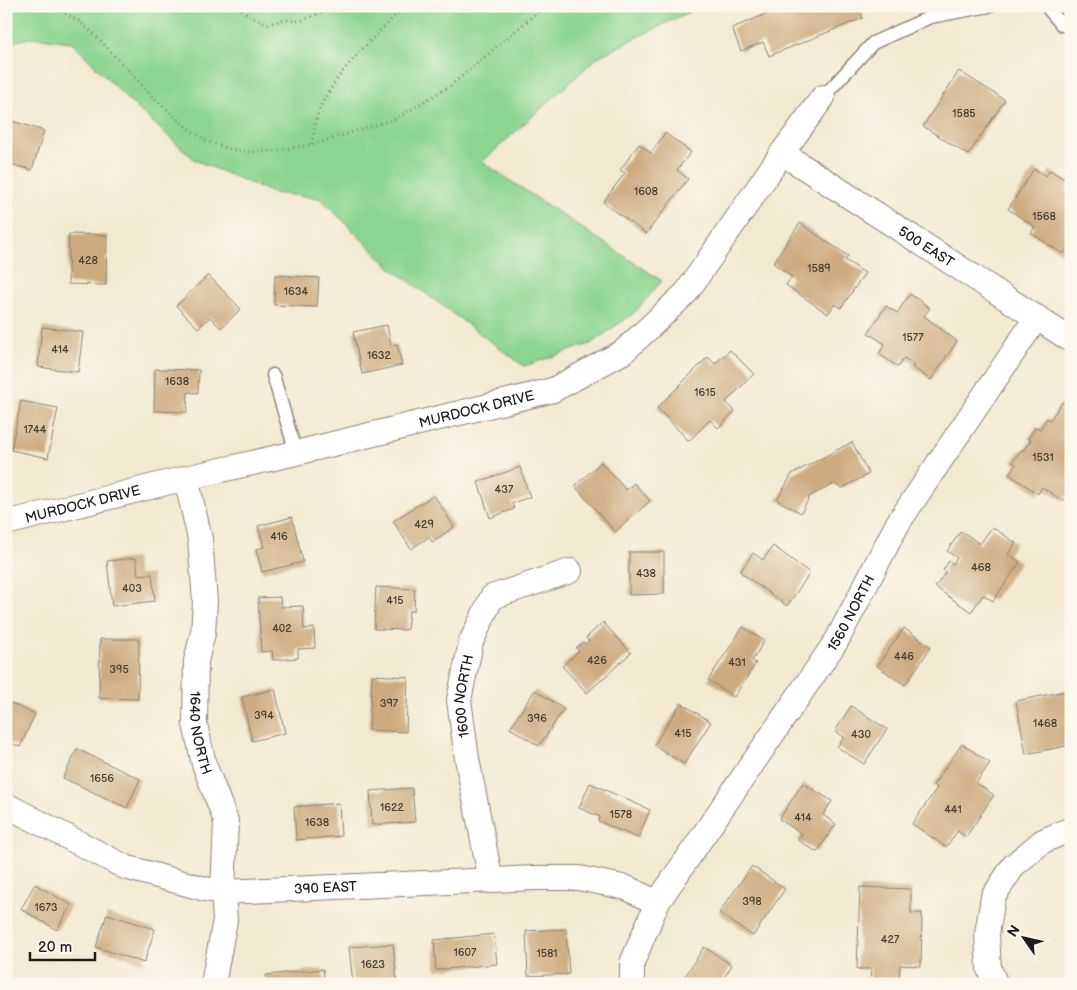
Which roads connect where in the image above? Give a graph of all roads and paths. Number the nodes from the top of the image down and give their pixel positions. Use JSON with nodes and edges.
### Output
{"nodes":[{"id":1,"x":52,"y":6,"type":"edge"},
{"id":2,"x":238,"y":6,"type":"edge"},
{"id":3,"x":415,"y":6,"type":"edge"},
{"id":4,"x":545,"y":6,"type":"edge"},
{"id":5,"x":989,"y":6,"type":"edge"},
{"id":6,"x":1046,"y":6,"type":"edge"},
{"id":7,"x":399,"y":12,"type":"junction"},
{"id":8,"x":1062,"y":25,"type":"dead end"},
{"id":9,"x":823,"y":97,"type":"joint"},
{"id":10,"x":311,"y":145,"type":"junction"},
{"id":11,"x":782,"y":153,"type":"junction"},
{"id":12,"x":1037,"y":317,"type":"junction"},
{"id":13,"x":1071,"y":340,"type":"edge"},
{"id":14,"x":273,"y":375,"type":"dead end"},
{"id":15,"x":296,"y":453,"type":"junction"},
{"id":16,"x":186,"y":478,"type":"junction"},
{"id":17,"x":6,"y":523,"type":"edge"},
{"id":18,"x":570,"y":571,"type":"dead end"},
{"id":19,"x":6,"y":805,"type":"edge"},
{"id":20,"x":1071,"y":829,"type":"edge"},
{"id":21,"x":491,"y":881,"type":"junction"},
{"id":22,"x":223,"y":892,"type":"junction"},
{"id":23,"x":657,"y":903,"type":"junction"},
{"id":24,"x":213,"y":984,"type":"edge"},
{"id":25,"x":632,"y":984,"type":"edge"},
{"id":26,"x":996,"y":984,"type":"edge"}],
"edges":[{"from":1,"to":10,"type":"path"},
{"from":2,"to":7,"type":"path"},
{"from":3,"to":7,"type":"path"},
{"from":4,"to":10,"type":"path"},
{"from":5,"to":9,"type":"lane"},
{"from":6,"to":8,"type":"lane"},
{"from":7,"to":10,"type":"path"},
{"from":9,"to":11,"type":"street","name":"MURDOCK DRIVE"},
{"from":11,"to":12,"type":"street","name":"500 EAST"},
{"from":11,"to":15,"type":"street","name":"MURDOCK DRIVE"},
{"from":12,"to":13,"type":"street","name":"500 EAST"},
{"from":12,"to":23,"type":"street","name":"1560 NORTH"},
{"from":14,"to":15,"type":"lane"},
{"from":15,"to":16,"type":"street","name":"MURDOCK DRIVE"},
{"from":16,"to":17,"type":"street","name":"MURDOCK DRIVE"},
{"from":16,"to":22,"type":"street","name":"1640 NORTH"},
{"from":18,"to":21,"type":"street","name":"1600 NORTH"},
{"from":19,"to":22,"type":"street","name":"390 EAST"},
{"from":20,"to":26,"type":"street"},
{"from":21,"to":22,"type":"street","name":"390 EAST"},
{"from":21,"to":23,"type":"street","name":"390 EAST"},
{"from":22,"to":24,"type":"street","name":"1640 NORTH"},
{"from":23,"to":25,"type":"street","name":"1560 NORTH"}]}
